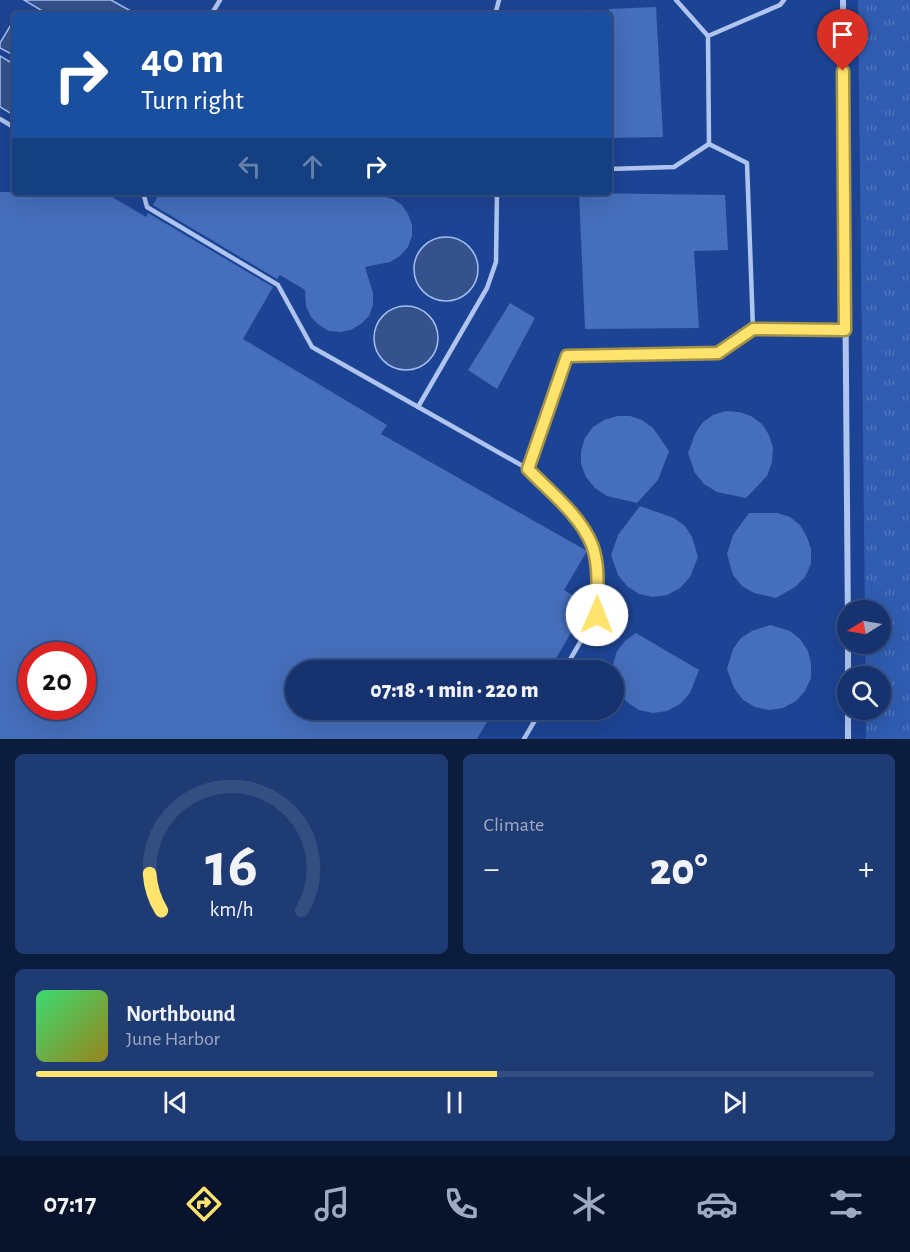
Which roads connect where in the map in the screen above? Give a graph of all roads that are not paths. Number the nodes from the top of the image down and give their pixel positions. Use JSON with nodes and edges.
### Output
{"nodes":[{"id":1,"x":676,"y":0,"type":"edge"},
{"id":2,"x":784,"y":0,"type":"edge"},
{"id":3,"x":843,"y":0,"type":"edge"},
{"id":4,"x":708,"y":36,"type":"junction"},
{"id":5,"x":709,"y":144,"type":"junction"},
{"id":6,"x":612,"y":169,"type":"edge"},
{"id":7,"x":144,"y":195,"type":"edge"},
{"id":8,"x":497,"y":195,"type":"edge"},
{"id":9,"x":753,"y":329,"type":"junction"},
{"id":10,"x":845,"y":330,"type":"junction"},
{"id":11,"x":418,"y":407,"type":"junction"},
{"id":12,"x":528,"y":469,"type":"junction"},
{"id":13,"x":848,"y":600,"type":"edge"},
{"id":14,"x":570,"y":660,"type":"edge"},
{"id":15,"x":535,"y":720,"type":"edge"},
{"id":16,"x":848,"y":720,"type":"edge"},
{"id":17,"x":524,"y":739,"type":"edge"},
{"id":18,"x":848,"y":739,"type":"edge"}],
"edges":[{"from":1,"to":4,"type":"lane"},
{"from":2,"to":4,"type":"lane"},
{"from":3,"to":10,"type":"street"},
{"from":4,"to":5,"type":"lane"},
{"from":5,"to":6,"type":"lane"},
{"from":5,"to":9,"type":"lane"},
{"from":7,"to":11,"type":"lane"},
{"from":8,"to":11,"type":"lane"},
{"from":9,"to":10,"type":"lane"},
{"from":9,"to":12,"type":"lane"},
{"from":10,"to":13,"type":"street"},
{"from":11,"to":12,"type":"lane"},
{"from":12,"to":14,"type":"lane"},
{"from":15,"to":17,"type":"lane"},
{"from":16,"to":18,"type":"street"}]}
